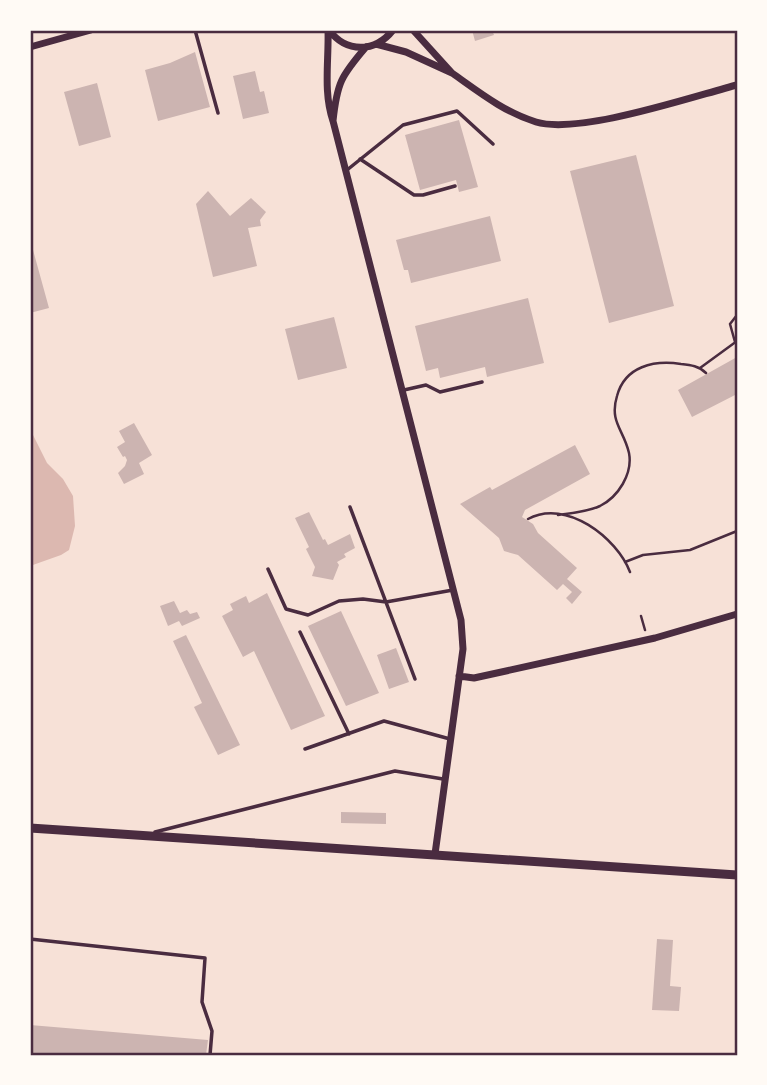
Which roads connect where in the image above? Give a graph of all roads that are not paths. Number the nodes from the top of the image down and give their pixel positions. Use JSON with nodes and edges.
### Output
{"nodes":[{"id":1,"x":91,"y":30,"type":"edge"},
{"id":2,"x":195,"y":30,"type":"edge"},
{"id":3,"x":328,"y":30,"type":"edge"},
{"id":4,"x":393,"y":30,"type":"edge"},
{"id":5,"x":413,"y":30,"type":"edge"},
{"id":6,"x":376,"y":44,"type":"junction"},
{"id":7,"x":30,"y":47,"type":"edge"},
{"id":8,"x":366,"y":47,"type":"junction"},
{"id":9,"x":452,"y":73,"type":"junction"},
{"id":10,"x":737,"y":85,"type":"edge"},
{"id":11,"x":218,"y":113,"type":"dead end"},
{"id":12,"x":333,"y":121,"type":"junction"},
{"id":13,"x":494,"y":144,"type":"dead end"},
{"id":14,"x":360,"y":159,"type":"junction"},
{"id":15,"x":345,"y":172,"type":"junction"},
{"id":16,"x":455,"y":187,"type":"dead end"},
{"id":17,"x":482,"y":382,"type":"dead end"},
{"id":18,"x":402,"y":390,"type":"junction"},
{"id":19,"x":350,"y":507,"type":"dead end"},
{"id":20,"x":268,"y":569,"type":"dead end"},
{"id":21,"x":453,"y":590,"type":"junction"},
{"id":22,"x":386,"y":602,"type":"junction"},
{"id":23,"x":737,"y":614,"type":"edge"},
{"id":24,"x":300,"y":632,"type":"dead end"},
{"id":25,"x":459,"y":677,"type":"junction"},
{"id":26,"x":415,"y":679,"type":"dead end"},
{"id":27,"x":349,"y":734,"type":"junction"},
{"id":28,"x":450,"y":738,"type":"junction"},
{"id":29,"x":305,"y":749,"type":"dead end"},
{"id":30,"x":444,"y":779,"type":"junction"},
{"id":31,"x":30,"y":828,"type":"edge"},
{"id":32,"x":143,"y":836,"type":"junction"},
{"id":33,"x":435,"y":854,"type":"junction"},
{"id":34,"x":737,"y":875,"type":"edge"},
{"id":35,"x":30,"y":939,"type":"edge"},
{"id":36,"x":210,"y":1055,"type":"edge"}],
"edges":[{"from":1,"to":7,"type":"street"},
{"from":2,"to":11,"type":"lane"},
{"from":3,"to":8,"type":"street"},
{"from":3,"to":12,"type":"street"},
{"from":4,"to":6,"type":"street"},
{"from":5,"to":9,"type":"street"},
{"from":6,"to":8,"type":"street"},
{"from":6,"to":9,"type":"street"},
{"from":8,"to":12,"type":"street"},
{"from":9,"to":10,"type":"street"},
{"from":12,"to":15,"type":"street"},
{"from":13,"to":14,"type":"lane"},
{"from":14,"to":15,"type":"lane"},
{"from":14,"to":16,"type":"lane"},
{"from":15,"to":18,"type":"street"},
{"from":17,"to":18,"type":"lane"},
{"from":18,"to":21,"type":"street"},
{"from":19,"to":22,"type":"lane"},
{"from":20,"to":22,"type":"lane"},
{"from":21,"to":22,"type":"lane"},
{"from":21,"to":25,"type":"street"},
{"from":22,"to":26,"type":"lane"},
{"from":23,"to":25,"type":"street"},
{"from":24,"to":27,"type":"lane"},
{"from":25,"to":28,"type":"street"},
{"from":27,"to":28,"type":"lane"},
{"from":27,"to":29,"type":"lane"},
{"from":28,"to":30,"type":"street"},
{"from":30,"to":32,"type":"lane"},
{"from":30,"to":33,"type":"street"},
{"from":31,"to":32,"type":"street"},
{"from":32,"to":33,"type":"street"},
{"from":33,"to":34,"type":"street"},
{"from":35,"to":36,"type":"lane"}]}
